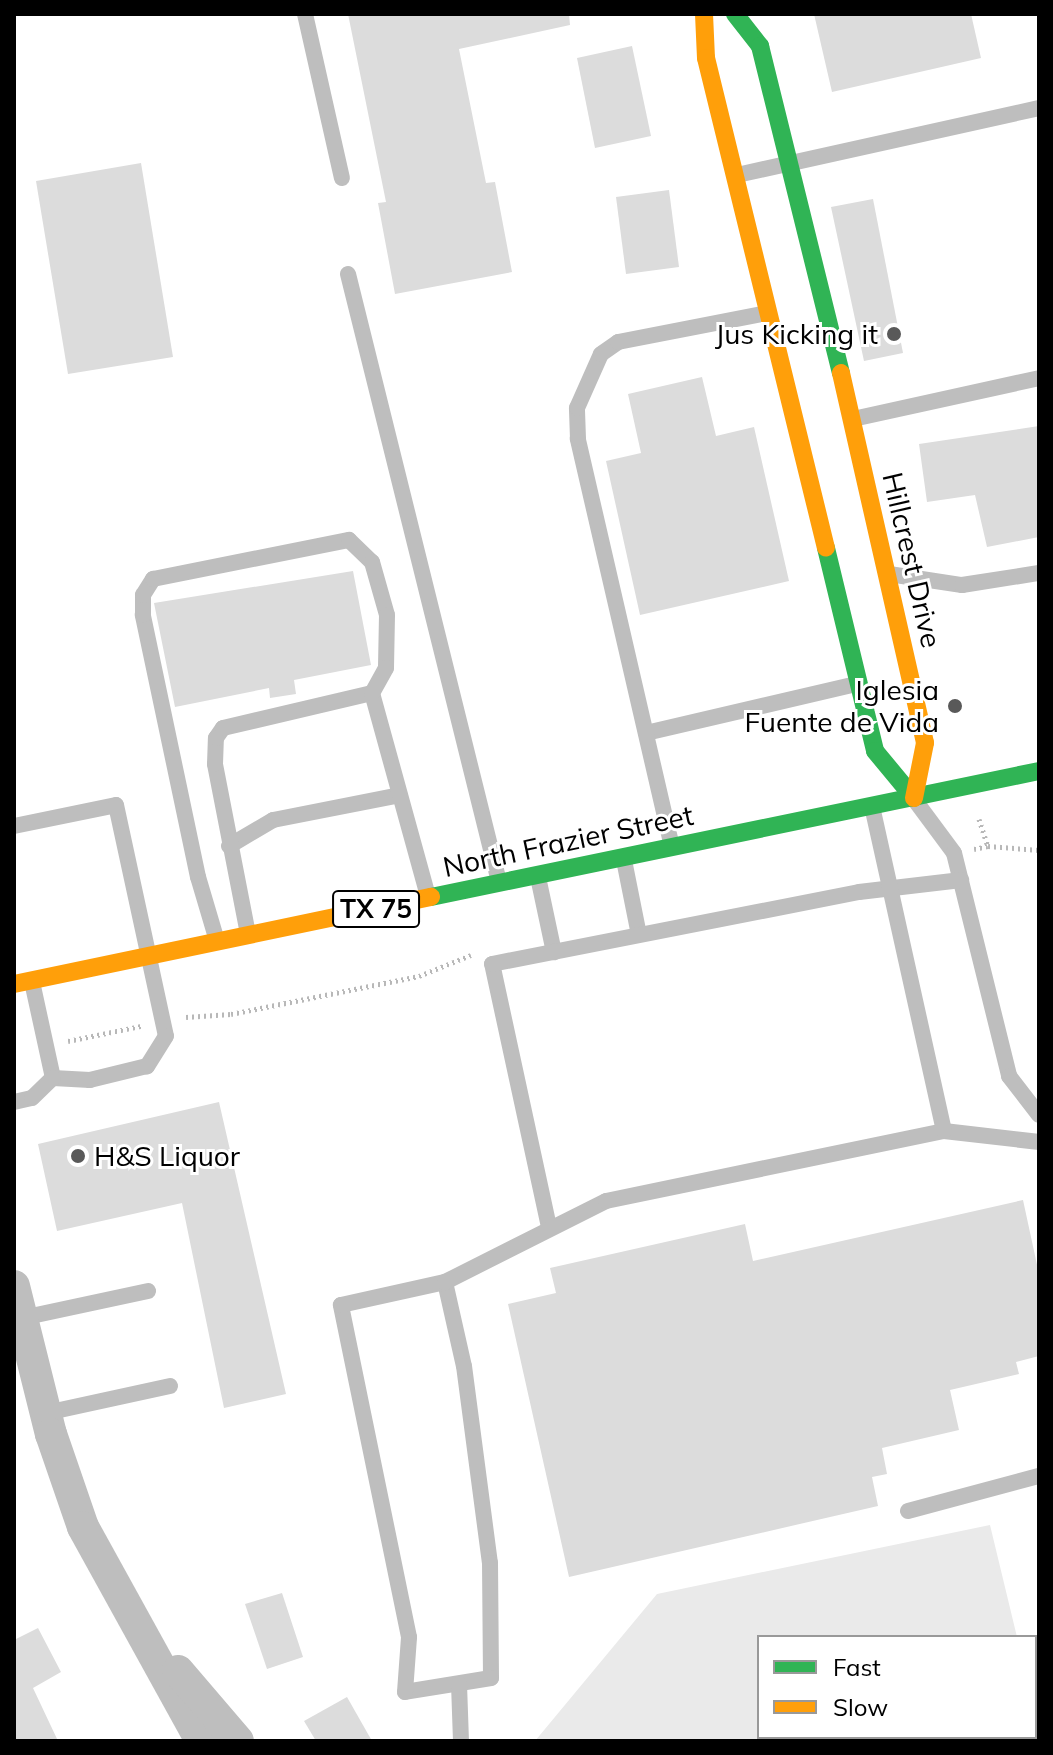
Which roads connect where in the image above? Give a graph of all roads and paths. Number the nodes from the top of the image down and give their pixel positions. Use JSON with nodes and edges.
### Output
{"nodes":[{"id":1,"x":305,"y":14,"type":"edge"},
{"id":2,"x":704,"y":14,"type":"edge"},
{"id":3,"x":735,"y":14,"type":"edge"},
{"id":4,"x":1039,"y":108,"type":"edge"},
{"id":5,"x":793,"y":163,"type":"junction"},
{"id":6,"x":735,"y":175,"type":"junction"},
{"id":7,"x":342,"y":178,"type":"dead end"},
{"id":8,"x":348,"y":274,"type":"dead end"},
{"id":9,"x":769,"y":313,"type":"junction"},
{"id":10,"x":1039,"y":378,"type":"edge"},
{"id":11,"x":851,"y":420,"type":"junction"},
{"id":12,"x":1039,"y":573,"type":"edge"},
{"id":13,"x":887,"y":574,"type":"junction"},
{"id":14,"x":859,"y":683,"type":"junction"},
{"id":15,"x":372,"y":693,"type":"junction"},
{"id":16,"x":646,"y":733,"type":"junction"},
{"id":17,"x":1039,"y":771,"type":"edge"},
{"id":18,"x":400,"y":795,"type":"junction"},
{"id":19,"x":914,"y":798,"type":"junction"},
{"id":20,"x":872,"y":806,"type":"junction"},
{"id":21,"x":14,"y":826,"type":"edge"},
{"id":22,"x":229,"y":846,"type":"junction"},
{"id":23,"x":673,"y":848,"type":"junction"},
{"id":24,"x":623,"y":858,"type":"junction"},
{"id":25,"x":538,"y":876,"type":"junction"},
{"id":26,"x":961,"y":880,"type":"junction"},
{"id":27,"x":499,"y":884,"type":"junction"},
{"id":28,"x":891,"y":889,"type":"junction"},
{"id":29,"x":428,"y":899,"type":"junction"},
{"id":30,"x":639,"y":935,"type":"junction"},
{"id":31,"x":249,"y":936,"type":"junction"},
{"id":32,"x":218,"y":942,"type":"junction"},
{"id":33,"x":554,"y":952,"type":"junction"},
{"id":34,"x":149,"y":956,"type":"junction"},
{"id":35,"x":23,"y":982,"type":"edge"},
{"id":36,"x":53,"y":1078,"type":"junction"},
{"id":37,"x":14,"y":1102,"type":"edge"},
{"id":38,"x":1039,"y":1115,"type":"edge"},
{"id":39,"x":944,"y":1131,"type":"junction"},
{"id":40,"x":1039,"y":1142,"type":"edge"},
{"id":41,"x":549,"y":1227,"type":"junction"},
{"id":42,"x":445,"y":1282,"type":"junction"},
{"id":43,"x":14,"y":1286,"type":"edge"},
{"id":44,"x":148,"y":1291,"type":"dead end"},
{"id":45,"x":22,"y":1318,"type":"junction"},
{"id":46,"x":170,"y":1386,"type":"dead end"},
{"id":47,"x":46,"y":1413,"type":"junction"},
{"id":48,"x":1039,"y":1476,"type":"edge"},
{"id":49,"x":908,"y":1511,"type":"dead end"},
{"id":50,"x":132,"y":1618,"type":"junction"},
{"id":51,"x":459,"y":1684,"type":"junction"},
{"id":52,"x":201,"y":1741,"type":"edge"},
{"id":53,"x":238,"y":1741,"type":"edge"},
{"id":54,"x":461,"y":1741,"type":"edge"}],
"edges":[{"from":1,"to":7,"type":"lane"},
{"from":2,"to":6,"type":"street"},
{"from":3,"to":5,"type":"street","name":"Hillcrest Drive"},
{"from":4,"to":5,"type":"lane"},
{"from":5,"to":6,"type":"lane"},
{"from":5,"to":11,"type":"street","name":"Hillcrest Drive"},
{"from":6,"to":9,"type":"street"},
{"from":8,"to":27,"type":"lane"},
{"from":9,"to":14,"type":"street"},
{"from":9,"to":16,"type":"lane"},
{"from":10,"to":11,"type":"lane"},
{"from":11,"to":13,"type":"street","name":"Hillcrest Drive"},
{"from":12,"to":13,"type":"lane"},
{"from":13,"to":19,"type":"street","name":"Hillcrest Drive"},
{"from":14,"to":16,"type":"lane"},
{"from":14,"to":19,"type":"street"},
{"from":15,"to":18,"type":"lane"},
{"from":15,"to":22,"type":"lane"},
{"from":15,"to":32,"type":"lane"},
{"from":16,"to":23,"type":"lane"},
{"from":17,"to":19,"type":"street","name":"North Frazier Street","number":"TX 75"},
{"from":18,"to":22,"type":"lane"},
{"from":18,"to":29,"type":"lane"},
{"from":19,"to":20,"type":"street","name":"North Frazier Street","number":"TX 75"},
{"from":19,"to":26,"type":"lane"},
{"from":20,"to":23,"type":"street","name":"North Frazier Street","number":"TX 75"},
{"from":20,"to":28,"type":"lane"},
{"from":21,"to":34,"type":"lane"},
{"from":22,"to":31,"type":"lane"},
{"from":23,"to":24,"type":"street","name":"North Frazier Street","number":"TX 75"},
{"from":24,"to":25,"type":"street","name":"North Frazier Street","number":"TX 75"},
{"from":24,"to":30,"type":"lane"},
{"from":25,"to":27,"type":"street","name":"North Frazier Street","number":"TX 75"},
{"from":25,"to":33,"type":"lane"},
{"from":26,"to":28,"type":"lane"},
{"from":26,"to":38,"type":"lane"},
{"from":27,"to":29,"type":"street","name":"North Frazier Street","number":"TX 75"},
{"from":28,"to":30,"type":"lane"},
{"from":28,"to":39,"type":"lane"},
{"from":29,"to":31,"type":"street","name":"North Frazier Street","number":"TX 75"},
{"from":30,"to":33,"type":"lane"},
{"from":31,"to":32,"type":"street","name":"North Frazier Street","number":"TX 75"},
{"from":32,"to":34,"type":"street","name":"North Frazier Street","number":"TX 75"},
{"from":33,"to":41,"type":"lane"},
{"from":34,"to":35,"type":"street","name":"North Frazier Street","number":"TX 75"},
{"from":34,"to":36,"type":"lane"},
{"from":35,"to":36,"type":"lane"},
{"from":36,"to":37,"type":"lane"},
{"from":39,"to":40,"type":"lane"},
{"from":39,"to":41,"type":"lane"},
{"from":41,"to":42,"type":"lane"},
{"from":42,"to":51,"type":"lane"},
{"from":42,"to":51,"type":"lane"},
{"from":43,"to":45,"type":"street"},
{"from":44,"to":45,"type":"lane"},
{"from":45,"to":47,"type":"street"},
{"from":46,"to":47,"type":"lane"},
{"from":47,"to":50,"type":"street"},
{"from":48,"to":49,"type":"lane"},
{"from":50,"to":52,"type":"street"},
{"from":50,"to":53,"type":"street"},
{"from":51,"to":54,"type":"lane"}]}
